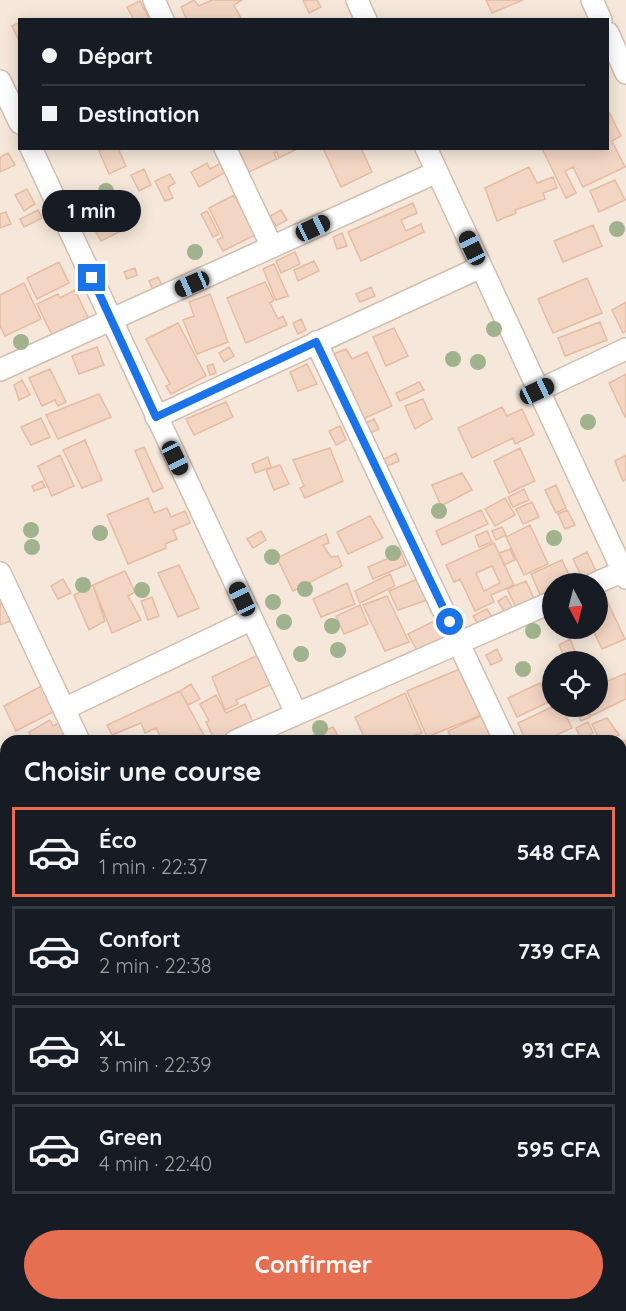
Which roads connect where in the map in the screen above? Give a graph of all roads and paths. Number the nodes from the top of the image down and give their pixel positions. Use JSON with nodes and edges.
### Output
{"nodes":[{"id":1,"x":154,"y":0,"type":"edge"},
{"id":2,"x":357,"y":0,"type":"edge"},
{"id":3,"x":592,"y":0,"type":"edge"},
{"id":4,"x":162,"y":18,"type":"edge"},
{"id":5,"x":365,"y":18,"type":"edge"},
{"id":6,"x":600,"y":18,"type":"edge"},
{"id":7,"x":609,"y":35,"type":"edge"},
{"id":8,"x":626,"y":73,"type":"edge"},
{"id":9,"x":0,"y":81,"type":"edge"},
{"id":10,"x":18,"y":119,"type":"edge"},
{"id":11,"x":32,"y":150,"type":"edge"},
{"id":12,"x":226,"y":150,"type":"edge"},
{"id":13,"x":427,"y":150,"type":"edge"},
{"id":14,"x":437,"y":172,"type":"junction"},
{"id":15,"x":272,"y":247,"type":"junction"},
{"id":16,"x":481,"y":267,"type":"junction"},
{"id":17,"x":112,"y":321,"type":"junction"},
{"id":18,"x":316,"y":342,"type":"junction"},
{"id":19,"x":626,"y":349,"type":"edge"},
{"id":20,"x":0,"y":370,"type":"edge"},
{"id":21,"x":537,"y":391,"type":"junction"},
{"id":22,"x":156,"y":417,"type":"junction"},
{"id":23,"x":618,"y":538,"type":"edge"},
{"id":24,"x":0,"y":573,"type":"edge"},
{"id":25,"x":624,"y":575,"type":"edge"},
{"id":26,"x":608,"y":580,"type":"edge"},
{"id":27,"x":542,"y":607,"type":"edge"},
{"id":28,"x":252,"y":619,"type":"junction"},
{"id":29,"x":461,"y":643,"type":"junction"},
{"id":30,"x":64,"y":709,"type":"junction"},
{"id":31,"x":296,"y":713,"type":"junction"},
{"id":32,"x":76,"y":735,"type":"edge"},
{"id":33,"x":248,"y":735,"type":"edge"},
{"id":34,"x":503,"y":735,"type":"edge"}],
"edges":[{"from":1,"to":4,"type":"street"},
{"from":2,"to":5,"type":"street"},
{"from":3,"to":6,"type":"street"},
{"from":7,"to":8,"type":"street"},
{"from":9,"to":10,"type":"street"},
{"from":11,"to":17,"type":"street"},
{"from":12,"to":15,"type":"street"},
{"from":13,"to":14,"type":"street"},
{"from":14,"to":15,"type":"street"},
{"from":14,"to":16,"type":"street"},
{"from":15,"to":17,"type":"street"},
{"from":16,"to":18,"type":"street"},
{"from":16,"to":21,"type":"street"},
{"from":17,"to":20,"type":"street"},
{"from":17,"to":22,"type":"street"},
{"from":18,"to":22,"type":"street"},
{"from":18,"to":29,"type":"street"},
{"from":19,"to":21,"type":"street"},
{"from":21,"to":23,"type":"street"},
{"from":22,"to":28,"type":"street"},
{"from":23,"to":25,"type":"street"},
{"from":24,"to":30,"type":"street"},
{"from":25,"to":26,"type":"street"},
{"from":27,"to":29,"type":"street"},
{"from":28,"to":30,"type":"street"},
{"from":28,"to":31,"type":"street"},
{"from":29,"to":31,"type":"street"},
{"from":29,"to":34,"type":"street"},
{"from":30,"to":32,"type":"street"},
{"from":31,"to":33,"type":"street"}]}
